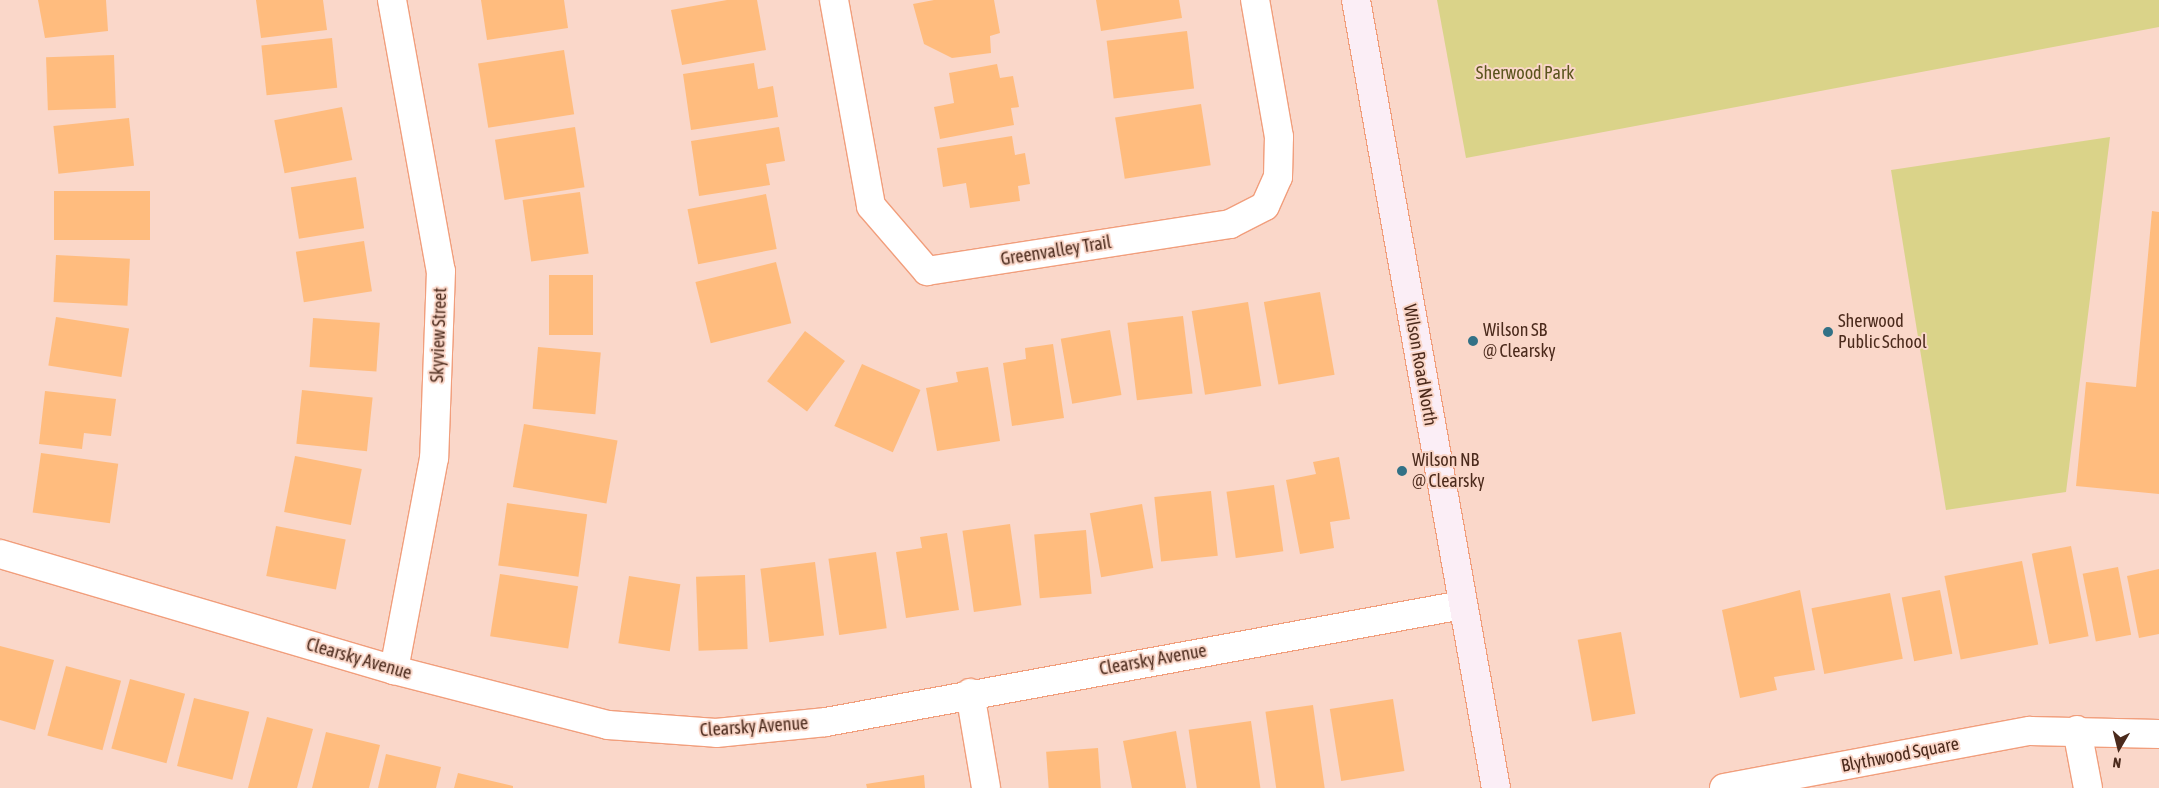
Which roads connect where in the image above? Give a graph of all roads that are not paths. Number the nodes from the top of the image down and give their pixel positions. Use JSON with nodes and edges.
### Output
{"nodes":[{"id":1,"x":392,"y":0,"type":"edge"},
{"id":2,"x":834,"y":0,"type":"edge"},
{"id":3,"x":1255,"y":0,"type":"edge"},
{"id":4,"x":1356,"y":0,"type":"edge"},
{"id":5,"x":0,"y":554,"type":"edge"},
{"id":6,"x":1462,"y":605,"type":"junction"},
{"id":7,"x":394,"y":670,"type":"junction"},
{"id":8,"x":970,"y":693,"type":"junction"},
{"id":9,"x":2077,"y":730,"type":"junction"},
{"id":10,"x":2159,"y":734,"type":"edge"},
{"id":11,"x":986,"y":788,"type":"edge"},
{"id":12,"x":1496,"y":788,"type":"edge"},
{"id":13,"x":1724,"y":788,"type":"edge"},
{"id":14,"x":2088,"y":788,"type":"edge"}],
"edges":[{"from":1,"to":7,"type":"street","name":"Skyview Street"},
{"from":2,"to":3,"type":"street","name":"Greenvalley Trail"},
{"from":4,"to":6,"type":"street","name":"Wilson Road North"},
{"from":5,"to":7,"type":"street","name":"Clearsky Avenue"},
{"from":6,"to":8,"type":"street","name":"Clearsky Avenue"},
{"from":6,"to":12,"type":"street","name":"Wilson Road North"},
{"from":7,"to":8,"type":"street","name":"Clearsky Avenue"},
{"from":8,"to":11,"type":"street"},
{"from":9,"to":10,"type":"street","name":"Blythwood Square"},
{"from":9,"to":13,"type":"street","name":"Blythwood Square"},
{"from":9,"to":14,"type":"street"}]}
